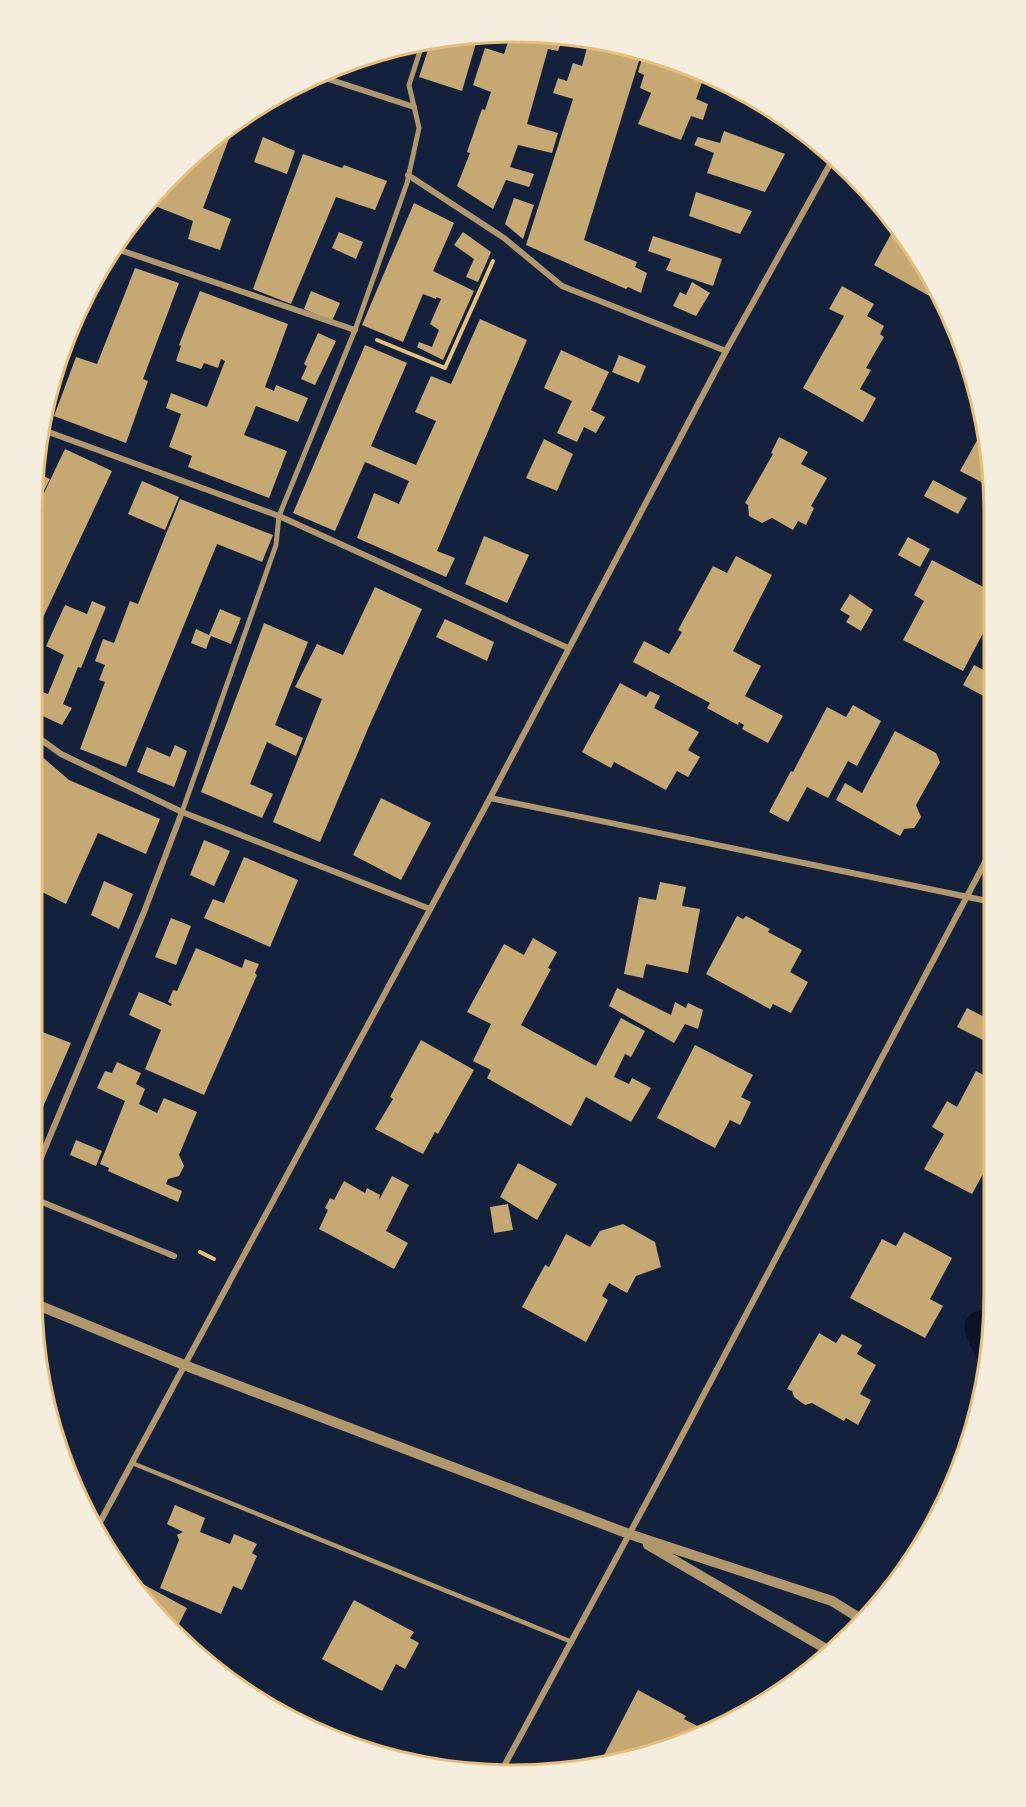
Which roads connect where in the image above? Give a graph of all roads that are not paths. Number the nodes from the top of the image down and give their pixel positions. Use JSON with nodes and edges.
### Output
{"nodes":[{"id":1,"x":420,"y":51,"type":"edge"},
{"id":2,"x":330,"y":79,"type":"edge"},
{"id":3,"x":414,"y":106,"type":"junction"},
{"id":4,"x":830,"y":165,"type":"edge"},
{"id":5,"x":408,"y":175,"type":"junction"},
{"id":6,"x":121,"y":251,"type":"edge"},
{"id":7,"x":354,"y":330,"type":"junction"},
{"id":8,"x":726,"y":351,"type":"junction"},
{"id":9,"x":49,"y":432,"type":"edge"},
{"id":10,"x":279,"y":516,"type":"junction"},
{"id":11,"x":568,"y":648,"type":"junction"},
{"id":12,"x":42,"y":740,"type":"edge"},
{"id":13,"x":490,"y":798,"type":"junction"},
{"id":14,"x":182,"y":812,"type":"junction"},
{"id":15,"x":984,"y":864,"type":"edge"},
{"id":16,"x":966,"y":897,"type":"junction"},
{"id":17,"x":984,"y":900,"type":"edge"},
{"id":18,"x":430,"y":909,"type":"junction"},
{"id":19,"x":42,"y":1155,"type":"edge"},
{"id":20,"x":42,"y":1202,"type":"edge"},
{"id":21,"x":174,"y":1256,"type":"road end"},
{"id":22,"x":42,"y":1307,"type":"edge"},
{"id":23,"x":184,"y":1365,"type":"junction"},
{"id":24,"x":132,"y":1462,"type":"junction"},
{"id":25,"x":101,"y":1521,"type":"edge"},
{"id":26,"x":629,"y":1534,"type":"junction"},
{"id":27,"x":857,"y":1616,"type":"edge"},
{"id":28,"x":572,"y":1641,"type":"junction"},
{"id":29,"x":824,"y":1648,"type":"edge"},
{"id":30,"x":505,"y":1765,"type":"edge"}],
"edges":[{"from":1,"to":3,"type":"street"},
{"from":2,"to":3,"type":"street"},
{"from":3,"to":5,"type":"street"},
{"from":4,"to":8,"type":"street"},
{"from":5,"to":7,"type":"street"},
{"from":5,"to":8,"type":"street"},
{"from":6,"to":7,"type":"street"},
{"from":7,"to":10,"type":"street"},
{"from":8,"to":11,"type":"street"},
{"from":9,"to":10,"type":"street"},
{"from":10,"to":11,"type":"street"},
{"from":10,"to":14,"type":"street"},
{"from":11,"to":13,"type":"street"},
{"from":12,"to":14,"type":"street"},
{"from":13,"to":16,"type":"street"},
{"from":13,"to":18,"type":"street"},
{"from":14,"to":18,"type":"street"},
{"from":14,"to":19,"type":"street"},
{"from":15,"to":16,"type":"street"},
{"from":16,"to":17,"type":"street"},
{"from":16,"to":26,"type":"street"},
{"from":18,"to":23,"type":"street"},
{"from":20,"to":21,"type":"street"},
{"from":22,"to":23,"type":"street"},
{"from":23,"to":24,"type":"street"},
{"from":23,"to":26,"type":"street"},
{"from":24,"to":25,"type":"street"},
{"from":24,"to":28,"type":"lane"},
{"from":26,"to":27,"type":"street"},
{"from":26,"to":28,"type":"street"},
{"from":26,"to":29,"type":"street"},
{"from":28,"to":30,"type":"street"}]}
